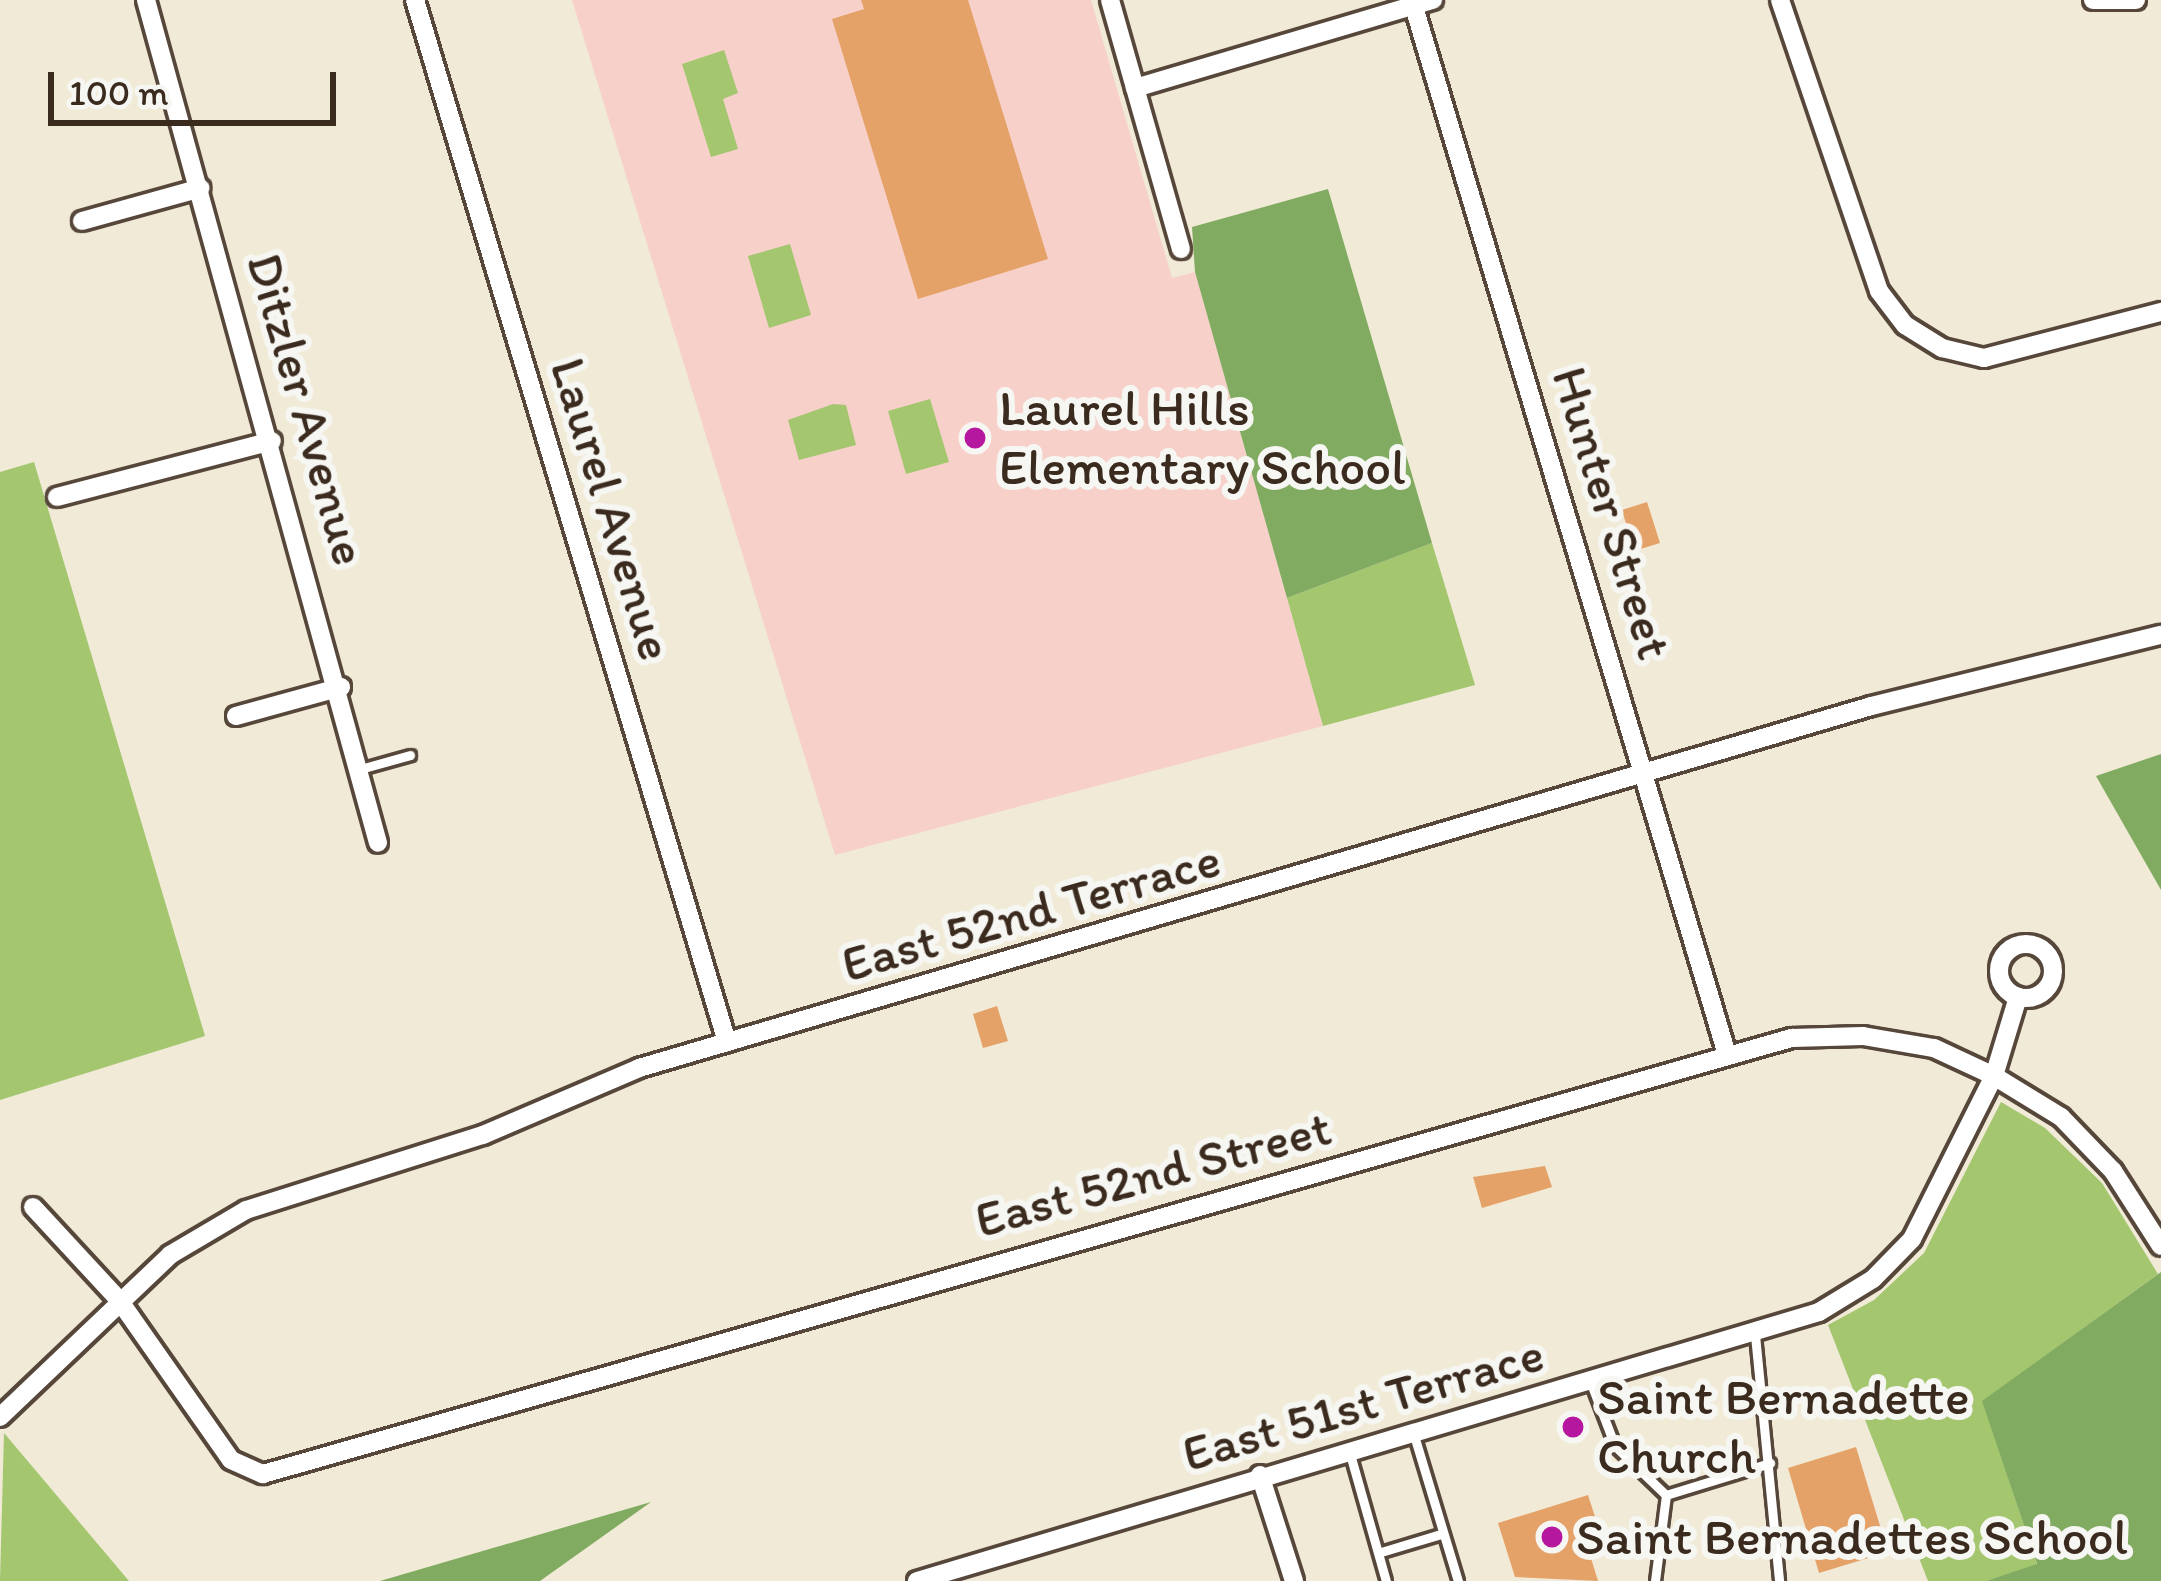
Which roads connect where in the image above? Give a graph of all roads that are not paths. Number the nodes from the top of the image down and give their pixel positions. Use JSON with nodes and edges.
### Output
{"nodes":[{"id":1,"x":146,"y":0,"type":"edge"},
{"id":2,"x":416,"y":0,"type":"edge"},
{"id":3,"x":1110,"y":0,"type":"edge"},
{"id":4,"x":1780,"y":0,"type":"edge"},
{"id":5,"x":2093,"y":0,"type":"edge"},
{"id":6,"x":2135,"y":0,"type":"edge"},
{"id":7,"x":1420,"y":2,"type":"edge"},
{"id":8,"x":1135,"y":88,"type":"junction"},
{"id":9,"x":201,"y":188,"type":"junction"},
{"id":10,"x":82,"y":221,"type":"dead end"},
{"id":11,"x":1181,"y":249,"type":"dead end"},
{"id":12,"x":2161,"y":311,"type":"edge"},
{"id":13,"x":272,"y":441,"type":"junction"},
{"id":14,"x":57,"y":497,"type":"dead end"},
{"id":15,"x":2161,"y":635,"type":"edge"},
{"id":16,"x":341,"y":687,"type":"junction"},
{"id":17,"x":236,"y":716,"type":"dead end"},
{"id":18,"x":410,"y":755,"type":"dead end"},
{"id":19,"x":360,"y":769,"type":"junction"},
{"id":20,"x":1648,"y":777,"type":"junction"},
{"id":21,"x":378,"y":843,"type":"dead end"},
{"id":22,"x":2018,"y":997,"type":"dead end"},
{"id":23,"x":727,"y":1042,"type":"junction"},
{"id":24,"x":1726,"y":1051,"type":"junction"},
{"id":25,"x":1994,"y":1076,"type":"junction"},
{"id":26,"x":33,"y":1207,"type":"dead end"},
{"id":27,"x":2161,"y":1246,"type":"edge"},
{"id":28,"x":119,"y":1300,"type":"junction"},
{"id":29,"x":1755,"y":1335,"type":"junction"},
{"id":30,"x":1590,"y":1382,"type":"junction"},
{"id":31,"x":0,"y":1418,"type":"edge"},
{"id":32,"x":1413,"y":1432,"type":"junction"},
{"id":33,"x":1349,"y":1450,"type":"junction"},
{"id":34,"x":1770,"y":1463,"type":"junction"},
{"id":35,"x":1260,"y":1475,"type":"junction"},
{"id":36,"x":1666,"y":1495,"type":"junction"},
{"id":37,"x":1441,"y":1534,"type":"junction"},
{"id":38,"x":1381,"y":1552,"type":"junction"},
{"id":39,"x":917,"y":1581,"type":"edge"},
{"id":40,"x":1294,"y":1581,"type":"edge"},
{"id":41,"x":1386,"y":1581,"type":"edge"},
{"id":42,"x":1458,"y":1581,"type":"edge"},
{"id":43,"x":1654,"y":1581,"type":"edge"},
{"id":44,"x":1779,"y":1581,"type":"edge"}],
"edges":[{"from":1,"to":9,"type":"street","name":"Ditzler Avenue"},
{"from":2,"to":23,"type":"street","name":"Laurel Avenue"},
{"from":3,"to":8,"type":"street"},
{"from":4,"to":12,"type":"street"},
{"from":5,"to":6,"type":"street"},
{"from":7,"to":8,"type":"street"},
{"from":7,"to":20,"type":"street","name":"Hunter Street"},
{"from":8,"to":11,"type":"street"},
{"from":9,"to":10,"type":"street"},
{"from":9,"to":13,"type":"street","name":"Ditzler Avenue"},
{"from":13,"to":14,"type":"street"},
{"from":13,"to":16,"type":"street","name":"Ditzler Avenue"},
{"from":15,"to":20,"type":"street","name":"East 52nd Terrace"},
{"from":16,"to":17,"type":"street"},
{"from":16,"to":19,"type":"street","name":"Ditzler Avenue"},
{"from":18,"to":19,"type":"lane"},
{"from":19,"to":21,"type":"street","name":"Ditzler Avenue"},
{"from":20,"to":23,"type":"street","name":"East 52nd Terrace"},
{"from":20,"to":24,"type":"street","name":"Hunter Street"},
{"from":22,"to":25,"type":"street"},
{"from":23,"to":28,"type":"street","name":"East 52nd Terrace"},
{"from":24,"to":25,"type":"street","name":"East 52nd Street"},
{"from":24,"to":28,"type":"street","name":"East 52nd Street"},
{"from":25,"to":27,"type":"street","name":"East 52nd Street"},
{"from":25,"to":29,"type":"street","name":"East 51st Terrace"},
{"from":26,"to":28,"type":"street"},
{"from":28,"to":31,"type":"street","name":"East 52nd Terrace"},
{"from":29,"to":30,"type":"street","name":"East 51st Terrace"},
{"from":29,"to":34,"type":"lane"},
{"from":30,"to":32,"type":"street","name":"East 51st Terrace"},
{"from":30,"to":36,"type":"lane"},
{"from":32,"to":33,"type":"street","name":"East 51st Terrace"},
{"from":32,"to":37,"type":"lane"},
{"from":33,"to":35,"type":"street","name":"East 51st Terrace"},
{"from":33,"to":38,"type":"lane"},
{"from":34,"to":36,"type":"lane"},
{"from":34,"to":44,"type":"lane"},
{"from":35,"to":39,"type":"street","name":"East 51st Terrace"},
{"from":35,"to":40,"type":"street"},
{"from":36,"to":43,"type":"lane"},
{"from":37,"to":38,"type":"lane"},
{"from":37,"to":42,"type":"lane"},
{"from":38,"to":41,"type":"lane"}]}
